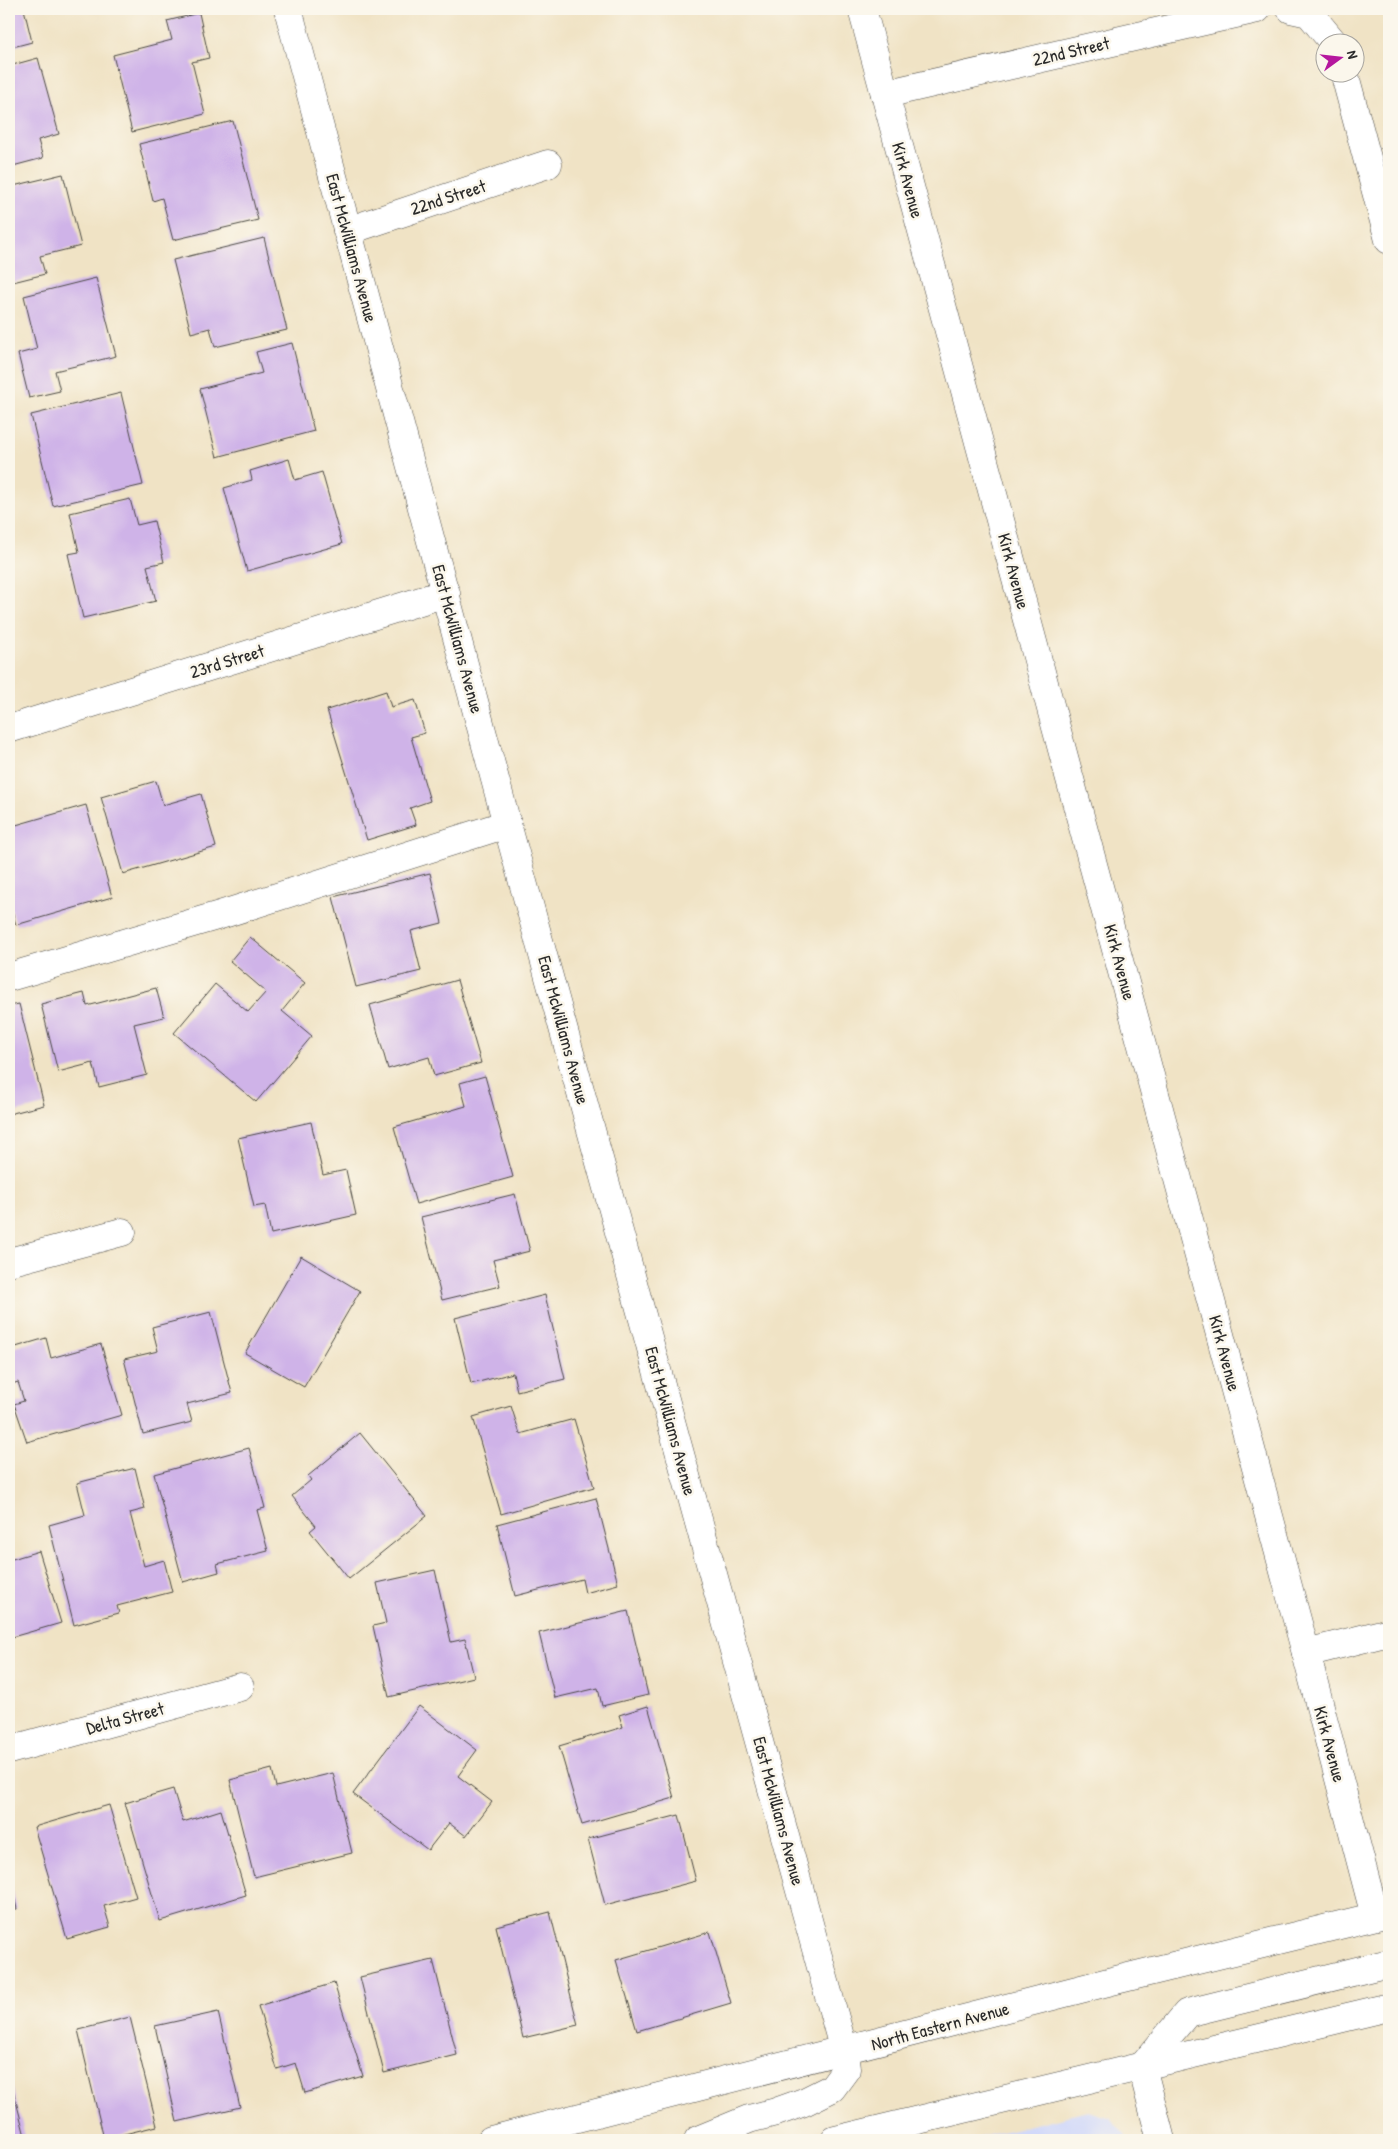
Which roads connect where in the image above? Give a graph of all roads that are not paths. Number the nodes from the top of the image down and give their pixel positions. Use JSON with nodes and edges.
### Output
{"nodes":[{"id":1,"x":288,"y":9,"type":"edge"},
{"id":2,"x":862,"y":9,"type":"edge"},
{"id":3,"x":1257,"y":9,"type":"edge"},
{"id":4,"x":1300,"y":11,"type":"edge"},
{"id":5,"x":1322,"y":32,"type":"edge"},
{"id":6,"x":1347,"y":82,"type":"edge"},
{"id":7,"x":885,"y":94,"type":"junction"},
{"id":8,"x":548,"y":164,"type":"dead end"},
{"id":9,"x":347,"y":230,"type":"junction"},
{"id":10,"x":1389,"y":240,"type":"edge"},
{"id":11,"x":446,"y":593,"type":"junction"},
{"id":12,"x":9,"y":729,"type":"edge"},
{"id":13,"x":507,"y":824,"type":"junction"},
{"id":14,"x":9,"y":977,"type":"edge"},
{"id":15,"x":122,"y":1232,"type":"dead end"},
{"id":16,"x":9,"y":1262,"type":"edge"},
{"id":17,"x":1389,"y":1632,"type":"edge"},
{"id":18,"x":1306,"y":1653,"type":"junction"},
{"id":19,"x":240,"y":1687,"type":"dead end"},
{"id":20,"x":9,"y":1750,"type":"edge"},
{"id":21,"x":1382,"y":1914,"type":"edge"},
{"id":22,"x":1389,"y":1963,"type":"edge"},
{"id":23,"x":1389,"y":2007,"type":"edge"},
{"id":24,"x":844,"y":2051,"type":"junction"},
{"id":25,"x":1142,"y":2067,"type":"junction"},
{"id":26,"x":491,"y":2140,"type":"edge"},
{"id":27,"x":698,"y":2140,"type":"edge"},
{"id":28,"x":835,"y":2140,"type":"edge"},
{"id":29,"x":1161,"y":2140,"type":"edge"}],
"edges":[{"from":1,"to":9,"type":"street","name":"East McWilliams Avenue"},
{"from":2,"to":7,"type":"street","name":"Kirk Avenue"},
{"from":3,"to":7,"type":"street","name":"22nd Street"},
{"from":4,"to":5,"type":"street"},
{"from":6,"to":10,"type":"street"},
{"from":7,"to":18,"type":"street","name":"Kirk Avenue"},
{"from":8,"to":9,"type":"street","name":"22nd Street"},
{"from":9,"to":11,"type":"street","name":"East McWilliams Avenue"},
{"from":11,"to":12,"type":"street","name":"23rd Street"},
{"from":11,"to":13,"type":"street","name":"East McWilliams Avenue"},
{"from":13,"to":14,"type":"street"},
{"from":13,"to":24,"type":"street","name":"East McWilliams Avenue"},
{"from":15,"to":16,"type":"street"},
{"from":17,"to":18,"type":"street"},
{"from":18,"to":21,"type":"street","name":"Kirk Avenue"},
{"from":19,"to":20,"type":"street","name":"Delta Street"},
{"from":21,"to":24,"type":"street","name":"North Eastern Avenue"},
{"from":22,"to":25,"type":"street"},
{"from":23,"to":25,"type":"street"},
{"from":24,"to":26,"type":"street","name":"North Eastern Avenue"},
{"from":24,"to":27,"type":"street"},
{"from":25,"to":28,"type":"street"},
{"from":25,"to":29,"type":"street"}]}
